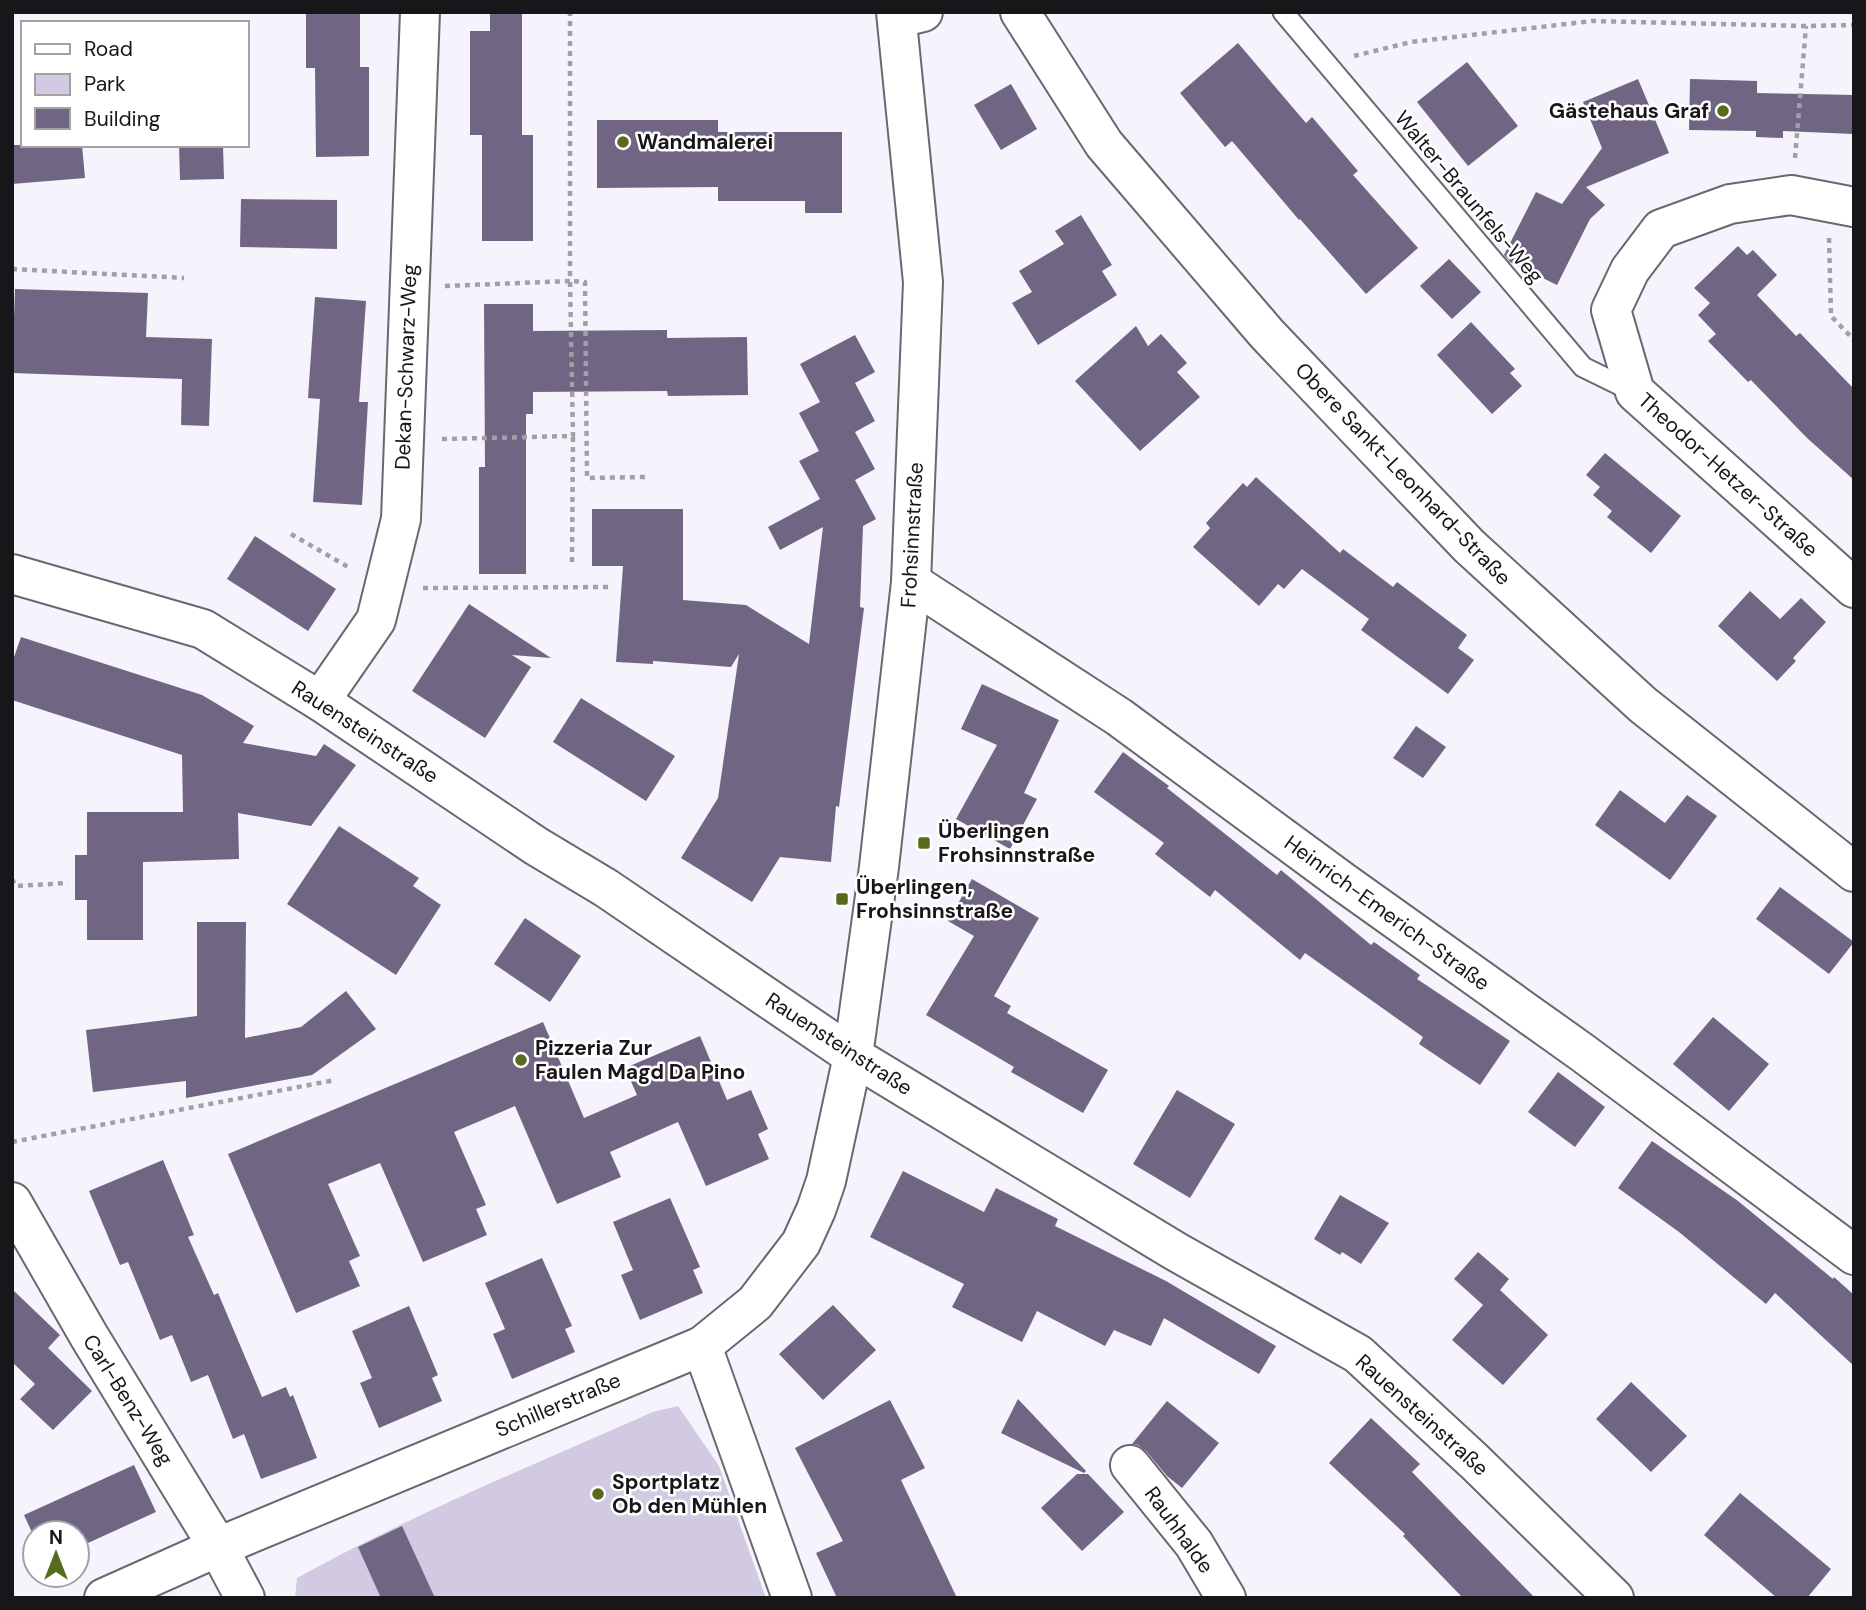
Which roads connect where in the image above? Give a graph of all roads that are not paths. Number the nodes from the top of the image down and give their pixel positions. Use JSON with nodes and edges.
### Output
{"nodes":[{"id":1,"x":420,"y":12,"type":"edge"},
{"id":2,"x":1020,"y":12,"type":"edge"},
{"id":3,"x":1283,"y":12,"type":"edge"},
{"id":4,"x":906,"y":14,"type":"edge"},
{"id":5,"x":1824,"y":201,"type":"edge"},
{"id":6,"x":1635,"y":392,"type":"junction"},
{"id":7,"x":12,"y":573,"type":"edge"},
{"id":8,"x":911,"y":582,"type":"junction"},
{"id":9,"x":1854,"y":588,"type":"edge"},
{"id":10,"x":320,"y":701,"type":"junction"},
{"id":11,"x":1854,"y":872,"type":"edge"},
{"id":12,"x":853,"y":1056,"type":"junction"},
{"id":13,"x":12,"y":1202,"type":"edge"},
{"id":14,"x":1854,"y":1255,"type":"edge"},
{"id":15,"x":702,"y":1346,"type":"junction"},
{"id":16,"x":1129,"y":1465,"type":"dead end"},
{"id":17,"x":218,"y":1546,"type":"junction"},
{"id":18,"x":104,"y":1598,"type":"edge"},
{"id":19,"x":245,"y":1598,"type":"edge"},
{"id":20,"x":792,"y":1598,"type":"edge"},
{"id":21,"x":1226,"y":1598,"type":"edge"},
{"id":22,"x":1614,"y":1598,"type":"edge"}],
"edges":[{"from":1,"to":10,"type":"street","name":"Dekan-Schwarz-Weg"},
{"from":2,"to":11,"type":"street","name":"Obere Sankt-Leonhard-Straße"},
{"from":3,"to":6,"type":"lane","name":"Walter-Braunfels-Weg"},
{"from":4,"to":8,"type":"street","name":"Frohsinnstraße"},
{"from":5,"to":6,"type":"street","name":"Theodor-Hetzer-Straße"},
{"from":6,"to":9,"type":"street","name":"Theodor-Hetzer-Straße"},
{"from":7,"to":10,"type":"street","name":"Rauensteinstraße"},
{"from":8,"to":12,"type":"street","name":"Frohsinnstraße"},
{"from":8,"to":14,"type":"street","name":"Heinrich-Emerich-Straße"},
{"from":10,"to":12,"type":"street","name":"Rauensteinstraße"},
{"from":12,"to":15,"type":"street","name":"Schillerstraße"},
{"from":12,"to":22,"type":"street","name":"Rauensteinstraße"},
{"from":13,"to":17,"type":"street","name":"Carl-Benz-Weg"},
{"from":15,"to":17,"type":"street","name":"Schillerstraße"},
{"from":15,"to":20,"type":"street"},
{"from":16,"to":21,"type":"street","name":"Rauhhalde"},
{"from":17,"to":18,"type":"street","name":"Schillerstraße"},
{"from":17,"to":19,"type":"street","name":"Carl-Benz-Weg"}]}
